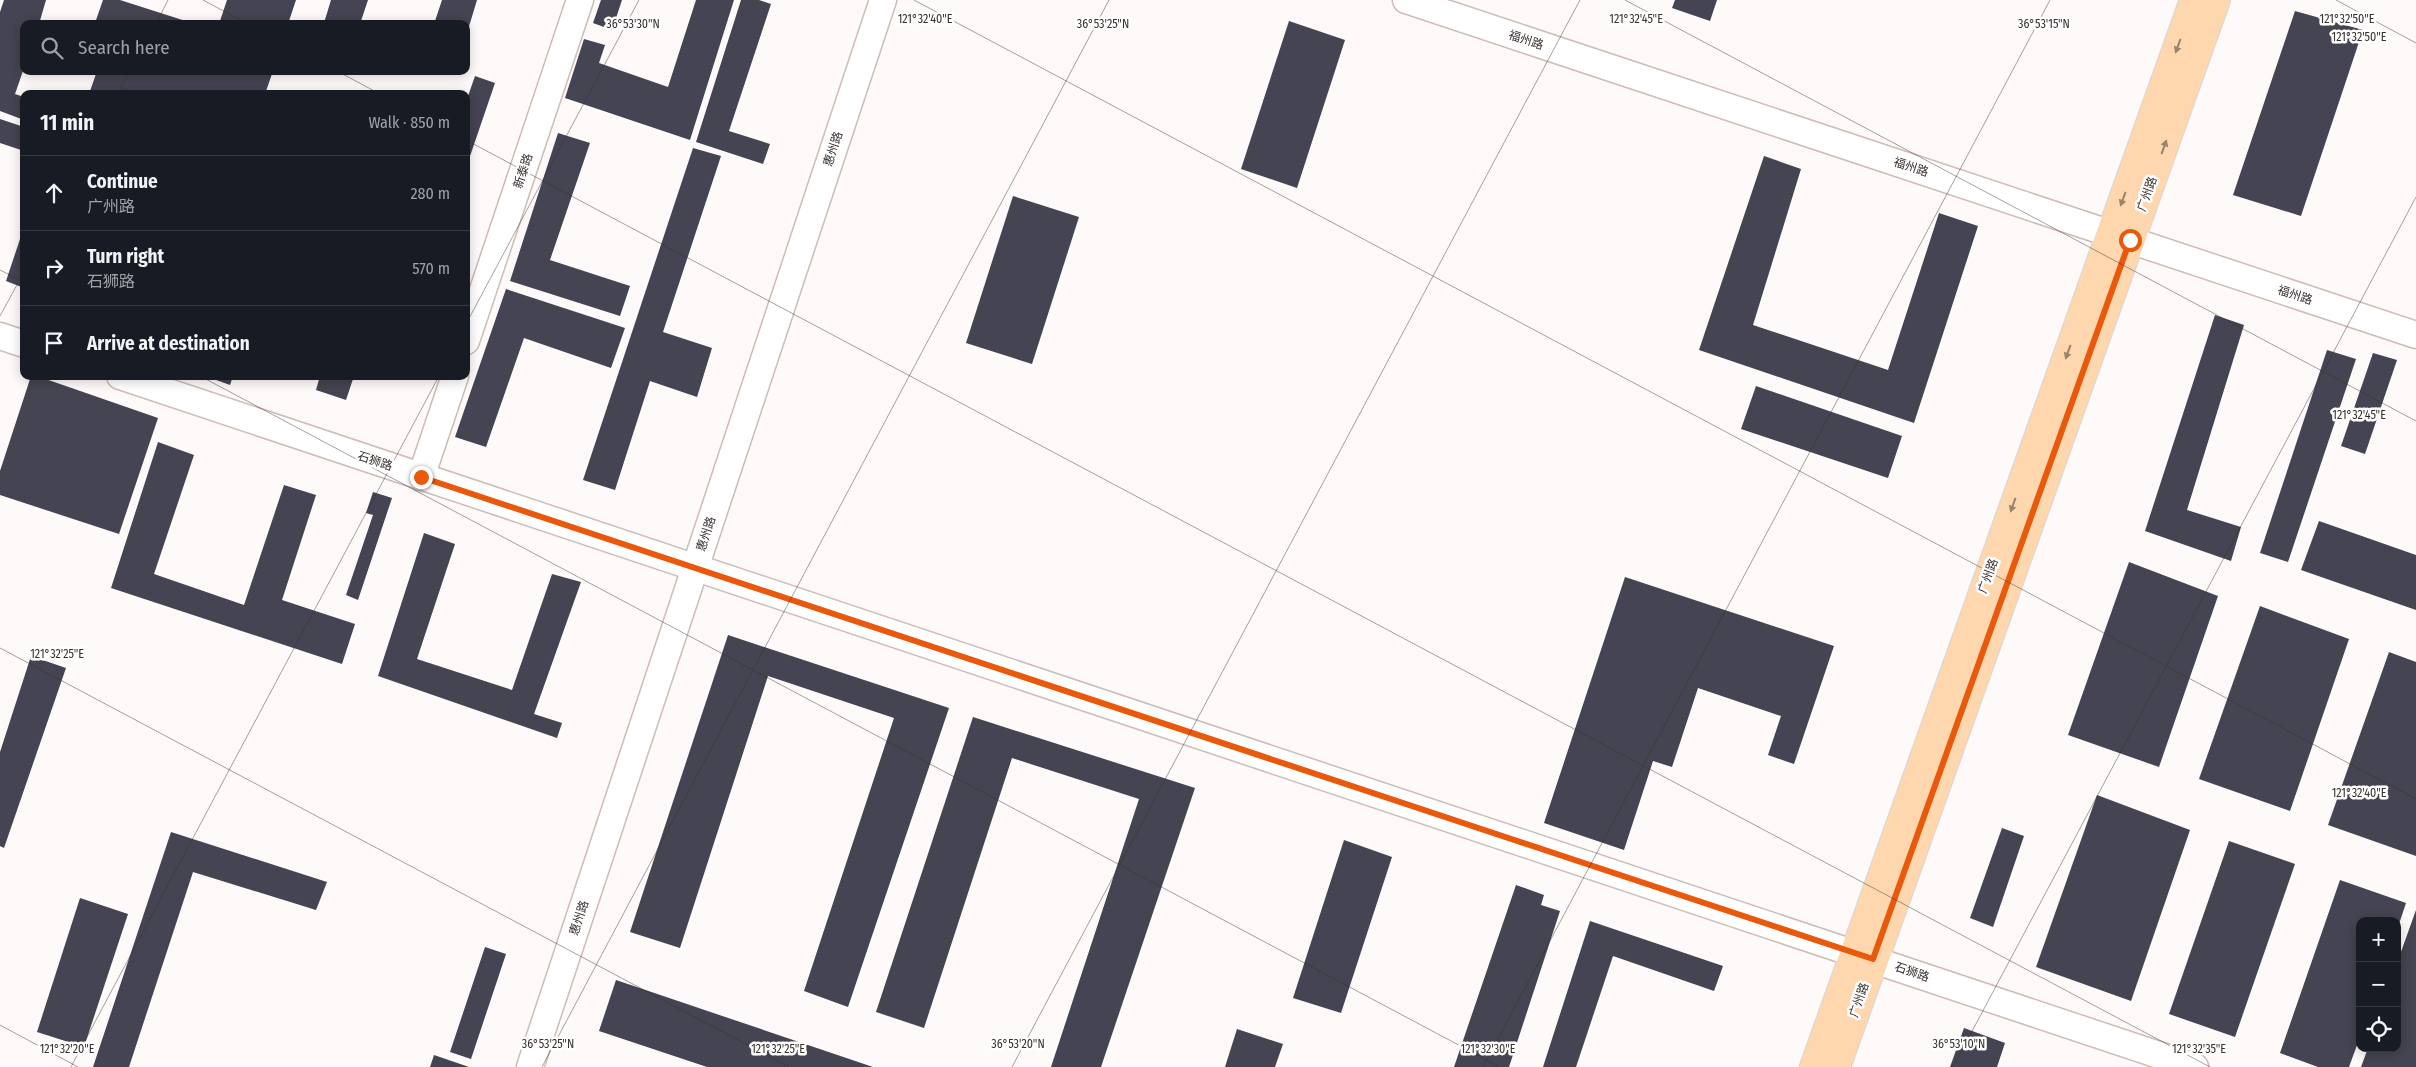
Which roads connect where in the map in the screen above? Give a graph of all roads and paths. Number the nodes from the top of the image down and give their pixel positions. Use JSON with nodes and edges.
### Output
{"nodes":[{"id":1,"x":580,"y":0,"type":"edge"},
{"id":2,"x":883,"y":0,"type":"edge"},
{"id":3,"x":1406,"y":0,"type":"edge"},
{"id":4,"x":2194,"y":0,"type":"edge"},
{"id":5,"x":2216,"y":0,"type":"edge"},
{"id":6,"x":2121,"y":237,"type":"junction"},
{"id":7,"x":470,"y":329,"type":"edge"},
{"id":8,"x":2416,"y":334,"type":"edge"},
{"id":9,"x":0,"y":336,"type":"edge"},
{"id":10,"x":20,"y":343,"type":"edge"},
{"id":11,"x":132,"y":380,"type":"edge"},
{"id":12,"x":454,"y":380,"type":"edge"},
{"id":13,"x":421,"y":477,"type":"junction"},
{"id":14,"x":1863,"y":956,"type":"junction"},
{"id":15,"x":530,"y":1067,"type":"edge"},
{"id":16,"x":1814,"y":1067,"type":"edge"},
{"id":17,"x":1836,"y":1067,"type":"edge"},
{"id":18,"x":2195,"y":1067,"type":"edge"}],
"edges":[{"from":1,"to":7,"type":"street","name":"新泰路"},
{"from":2,"to":15,"type":"street","name":"惠州路"},
{"from":3,"to":6,"type":"street","name":"福州路"},
{"from":4,"to":6,"type":"main road","name":"广州路","one_way":true},
{"from":6,"to":5,"type":"main road","name":"广州路","one_way":true},
{"from":6,"to":8,"type":"street","name":"福州路"},
{"from":6,"to":14,"type":"main road","name":"广州路"},
{"from":9,"to":10,"type":"street"},
{"from":11,"to":13,"type":"street","name":"石狮路"},
{"from":12,"to":13,"type":"street"},
{"from":13,"to":14,"type":"street","name":"石狮路"},
{"from":14,"to":16,"type":"main road","name":"广州路"},
{"from":14,"to":17,"type":"main road","name":"广州路"},
{"from":14,"to":18,"type":"street","name":"石狮路"}]}
